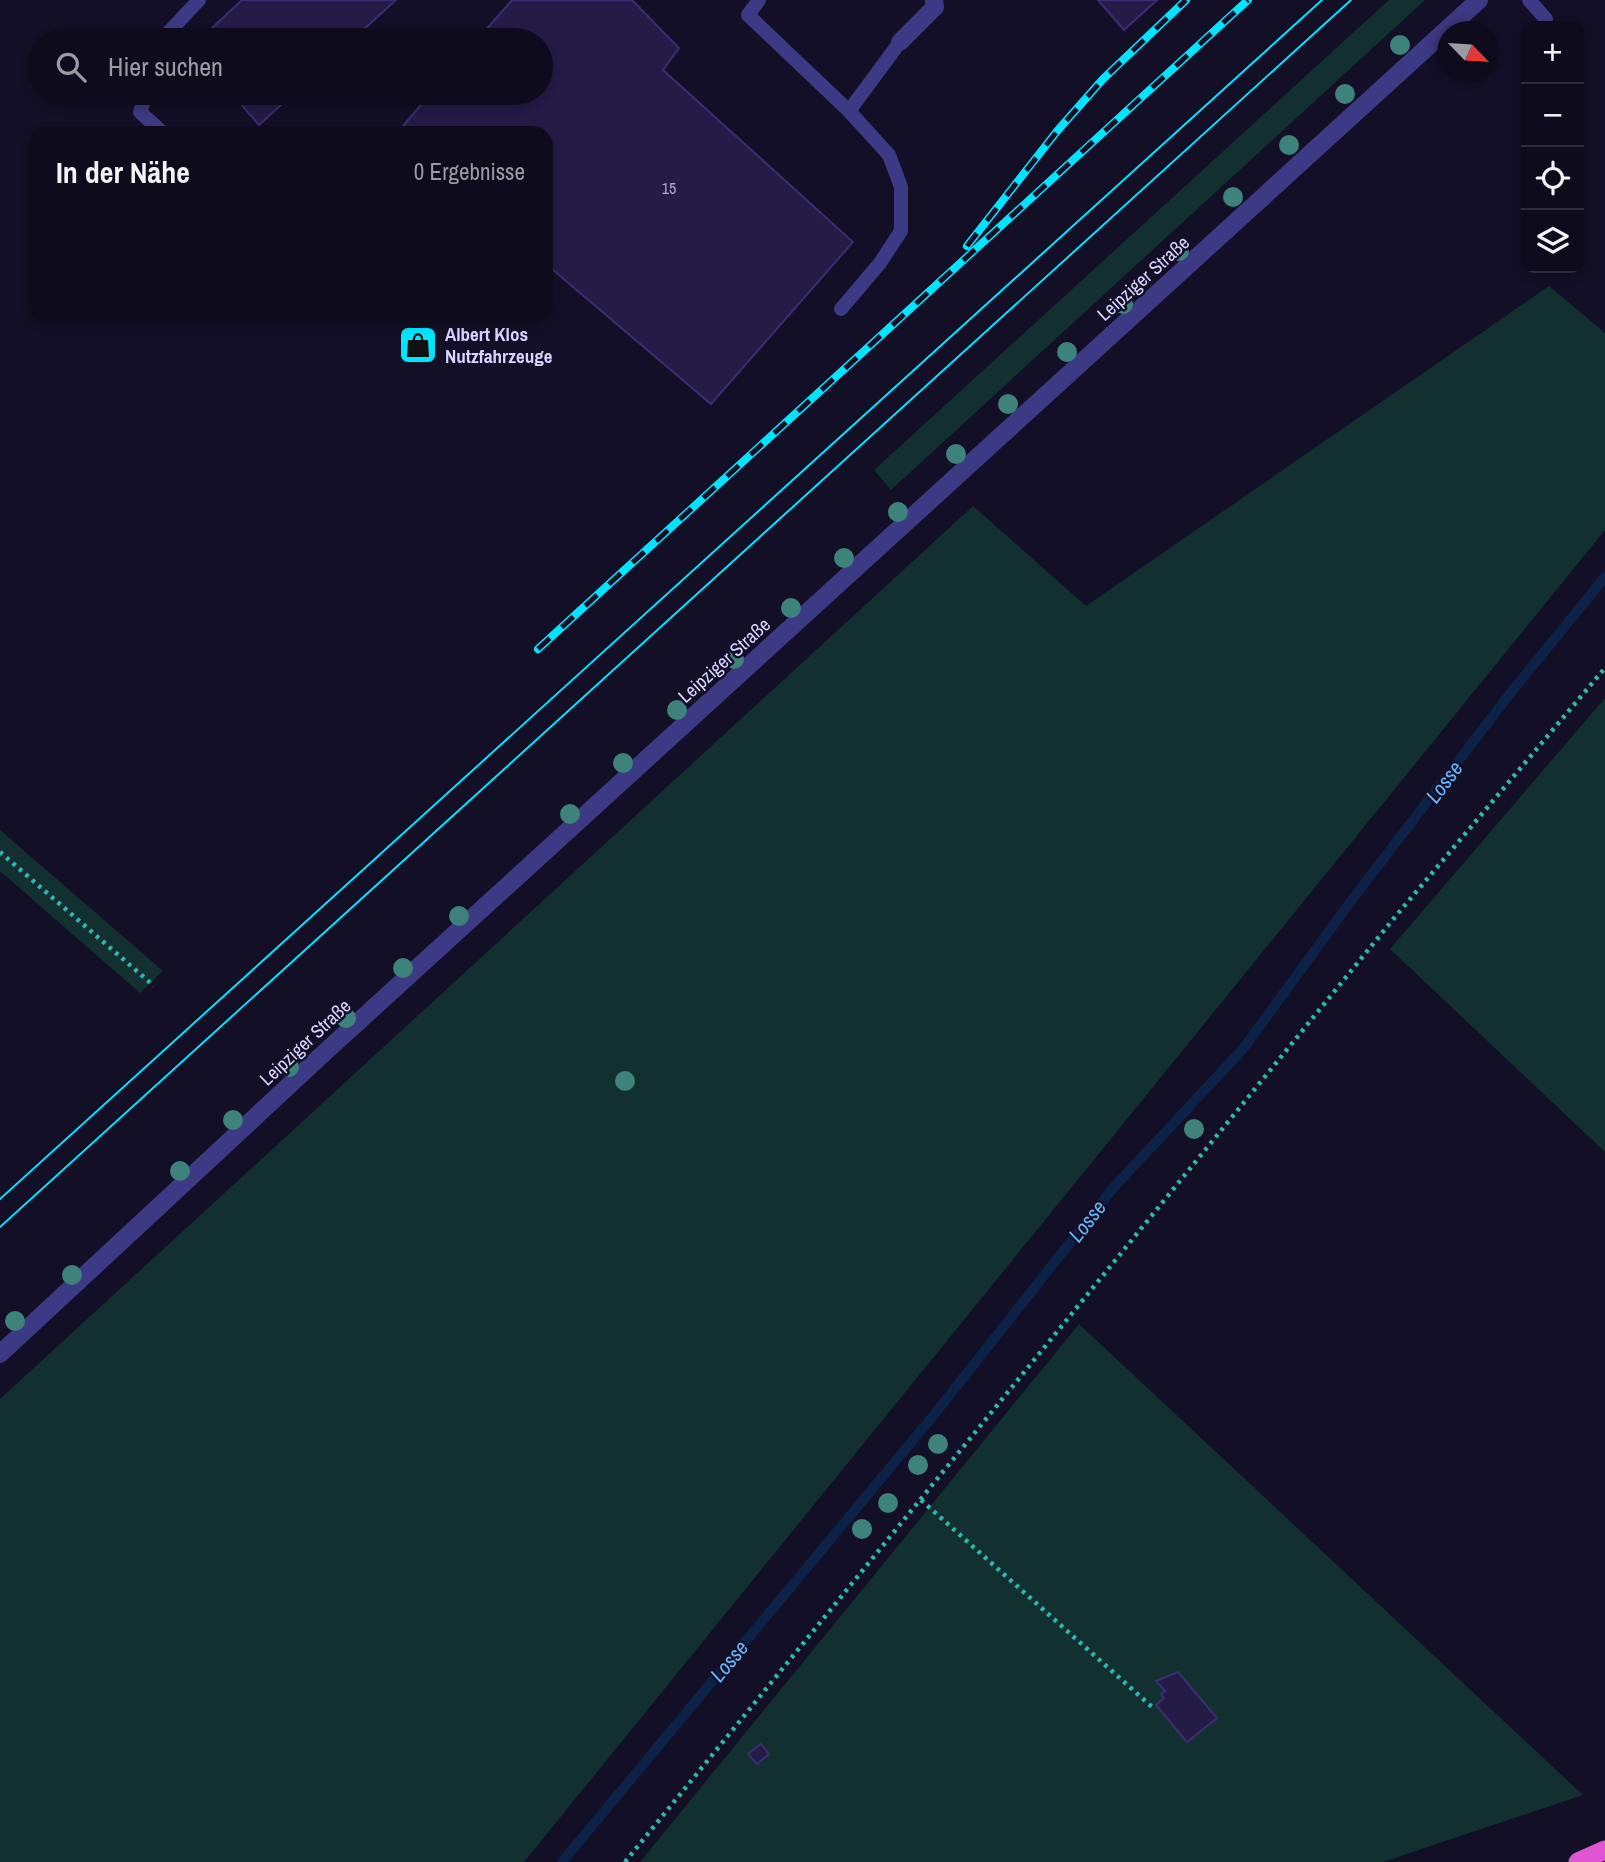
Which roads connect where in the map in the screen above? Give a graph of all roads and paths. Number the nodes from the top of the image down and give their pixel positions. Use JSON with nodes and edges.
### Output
{"nodes":[{"id":1,"x":200,"y":0,"type":"edge"},
{"id":2,"x":759,"y":0,"type":"edge"},
{"id":3,"x":934,"y":0,"type":"edge"},
{"id":4,"x":1479,"y":0,"type":"edge"},
{"id":5,"x":1529,"y":0,"type":"edge"},
{"id":6,"x":1546,"y":19,"type":"dead end"},
{"id":7,"x":173,"y":28,"type":"edge"},
{"id":8,"x":900,"y":42,"type":"joint"},
{"id":9,"x":143,"y":105,"type":"edge"},
{"id":10,"x":849,"y":111,"type":"junction"},
{"id":11,"x":155,"y":126,"type":"edge"},
{"id":12,"x":841,"y":309,"type":"dead end"},
{"id":13,"x":1605,"y":668,"type":"edge"},
{"id":14,"x":0,"y":852,"type":"edge"},
{"id":15,"x":154,"y":986,"type":"dead end"},
{"id":16,"x":0,"y":1354,"type":"edge"},
{"id":17,"x":921,"y":1500,"type":"junction"},
{"id":18,"x":1152,"y":1707,"type":"dead end"},
{"id":19,"x":1605,"y":1850,"type":"edge"},
{"id":20,"x":625,"y":1862,"type":"edge"},
{"id":21,"x":1578,"y":1862,"type":"edge"}],
"edges":[{"from":1,"to":7,"type":"lane"},
{"from":2,"to":10,"type":"lane"},
{"from":3,"to":8,"type":"street"},
{"from":4,"to":16,"type":"street","name":"Leipziger Straße"},
{"from":5,"to":6,"type":"lane"},
{"from":8,"to":10,"type":"lane"},
{"from":9,"to":11,"type":"lane"},
{"from":10,"to":12,"type":"lane"},
{"from":13,"to":17,"type":"path"},
{"from":14,"to":15,"type":"path"},
{"from":17,"to":18,"type":"path"},
{"from":17,"to":20,"type":"path"},
{"from":19,"to":21,"type":"highway"}]}
